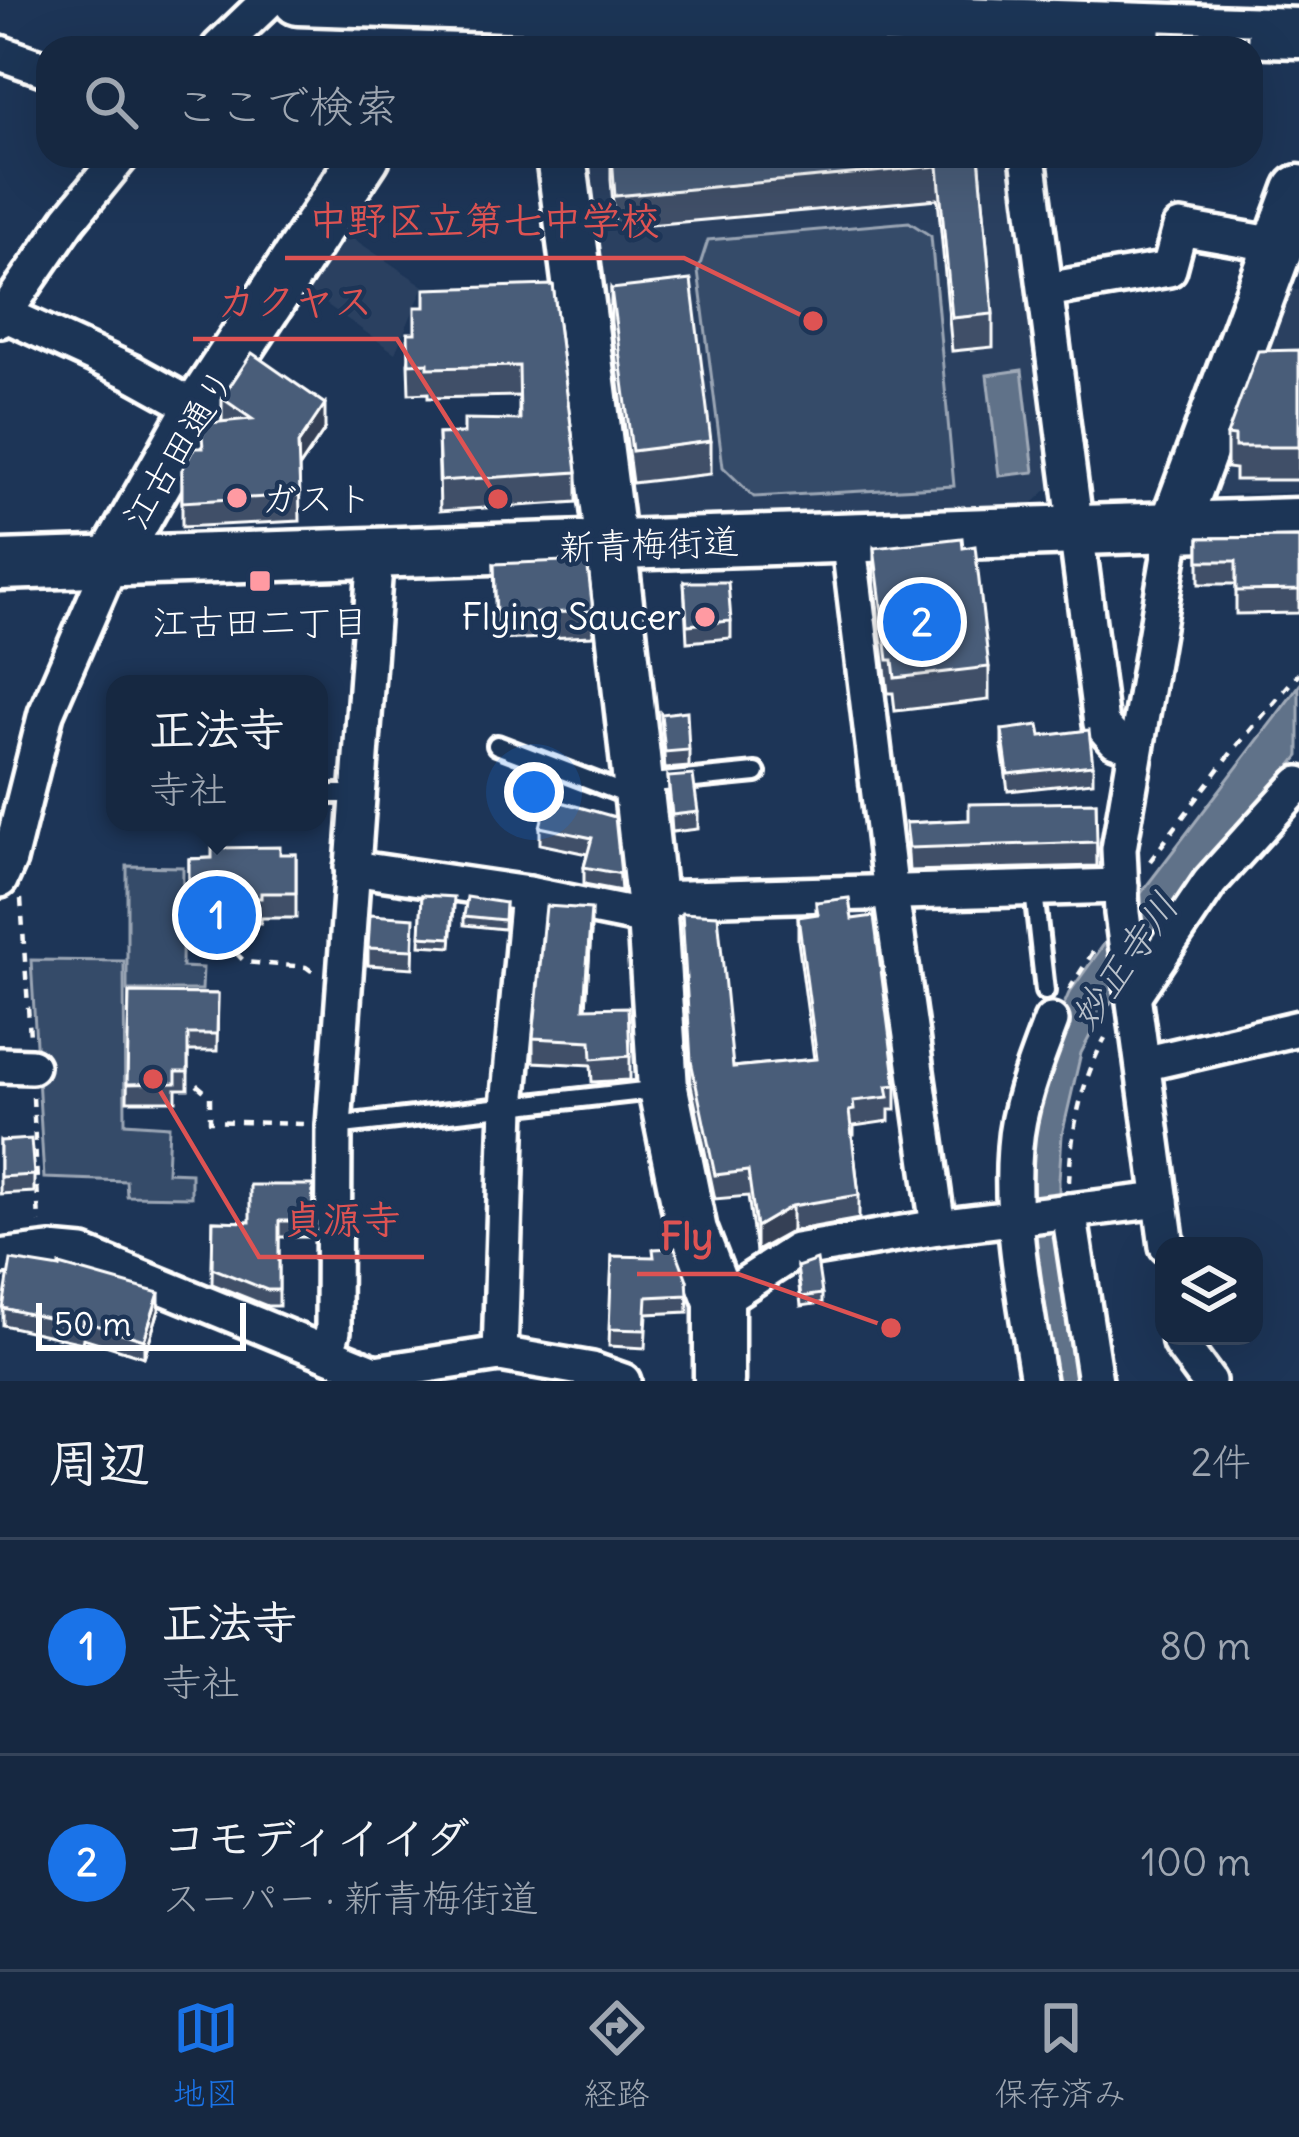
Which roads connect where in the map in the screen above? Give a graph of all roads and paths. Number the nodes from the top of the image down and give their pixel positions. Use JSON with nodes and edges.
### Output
{"nodes":[{"id":1,"x":269,"y":0,"type":"edge"},
{"id":2,"x":298,"y":0,"type":"edge"},
{"id":3,"x":465,"y":4,"type":"edge"},
{"id":4,"x":773,"y":7,"type":"edge"},
{"id":5,"x":1010,"y":24,"type":"edge"},
{"id":6,"x":545,"y":28,"type":"edge"},
{"id":7,"x":1299,"y":33,"type":"edge"},
{"id":8,"x":232,"y":36,"type":"edge"},
{"id":9,"x":444,"y":36,"type":"edge"},
{"id":10,"x":0,"y":53,"type":"edge"},
{"id":11,"x":36,"y":66,"type":"edge"},
{"id":12,"x":111,"y":168,"type":"edge"},
{"id":13,"x":357,"y":168,"type":"edge"},
{"id":14,"x":564,"y":168,"type":"edge"},
{"id":15,"x":1030,"y":168,"type":"edge"},
{"id":16,"x":1299,"y":190,"type":"edge"},
{"id":17,"x":1277,"y":245,"type":"junction"},
{"id":18,"x":1046,"y":290,"type":"junction"},
{"id":19,"x":1,"y":315,"type":"edge"},
{"id":20,"x":198,"y":409,"type":"junction"},
{"id":21,"x":1299,"y":524,"type":"edge"},
{"id":22,"x":1174,"y":527,"type":"junction"},
{"id":23,"x":1074,"y":530,"type":"junction"},
{"id":24,"x":848,"y":537,"type":"junction"},
{"id":25,"x":611,"y":545,"type":"junction"},
{"id":26,"x":376,"y":553,"type":"junction"},
{"id":27,"x":112,"y":561,"type":"junction"},
{"id":28,"x":0,"y":565,"type":"edge"},
{"id":29,"x":1299,"y":673,"type":"edge"},
{"id":30,"x":497,"y":745,"type":"dead end"},
{"id":31,"x":1135,"y":747,"type":"junction"},
{"id":32,"x":756,"y":773,"type":"dead end"},
{"id":33,"x":1299,"y":784,"type":"edge"},
{"id":34,"x":639,"y":792,"type":"junction"},
{"id":35,"x":328,"y":794,"type":"edge"},
{"id":36,"x":358,"y":794,"type":"junction"},
{"id":37,"x":1287,"y":821,"type":"edge"},
{"id":38,"x":352,"y":868,"type":"junction"},
{"id":39,"x":0,"y":880,"type":"edge"},
{"id":40,"x":1034,"y":890,"type":"junction"},
{"id":41,"x":528,"y":894,"type":"junction"},
{"id":42,"x":892,"y":894,"type":"junction"},
{"id":43,"x":651,"y":909,"type":"junction"},
{"id":44,"x":1116,"y":910,"type":"junction"},
{"id":45,"x":236,"y":953,"type":"dead end"},
{"id":46,"x":1133,"y":983,"type":"junction"},
{"id":47,"x":344,"y":986,"type":"junction"},
{"id":48,"x":1048,"y":1006,"type":"junction"},
{"id":49,"x":1299,"y":1028,"type":"edge"},
{"id":50,"x":1143,"y":1064,"type":"junction"},
{"id":51,"x":197,"y":1085,"type":"dead end"},
{"id":52,"x":663,"y":1089,"type":"junction"},
{"id":53,"x":508,"y":1106,"type":"junction"},
{"id":54,"x":320,"y":1125,"type":"junction"},
{"id":55,"x":1161,"y":1200,"type":"junction"},
{"id":56,"x":1066,"y":1212,"type":"junction"},
{"id":57,"x":1018,"y":1219,"type":"junction"},
{"id":58,"x":938,"y":1227,"type":"junction"},
{"id":59,"x":1166,"y":1237,"type":"edge"},
{"id":60,"x":0,"y":1257,"type":"edge"},
{"id":61,"x":719,"y":1301,"type":"junction"},
{"id":62,"x":1181,"y":1345,"type":"edge"},
{"id":63,"x":326,"y":1353,"type":"junction"},
{"id":64,"x":500,"y":1354,"type":"junction"},
{"id":65,"x":373,"y":1377,"type":"edge"},
{"id":66,"x":623,"y":1381,"type":"edge"},
{"id":67,"x":719,"y":1381,"type":"edge"},
{"id":68,"x":1038,"y":1381,"type":"edge"},
{"id":69,"x":1095,"y":1381,"type":"edge"},
{"id":70,"x":1208,"y":1381,"type":"edge"}],
"edges":[{"from":1,"to":8,"type":"street"},
{"from":2,"to":3,"type":"street"},
{"from":3,"to":6,"type":"street"},
{"from":3,"to":9,"type":"street"},
{"from":4,"to":5,"type":"street"},
{"from":4,"to":6,"type":"street"},
{"from":5,"to":7,"type":"street"},
{"from":10,"to":11,"type":"street"},
{"from":12,"to":19,"type":"street"},
{"from":13,"to":20,"type":"street","name":"江古田通り"},
{"from":14,"to":25,"type":"street"},
{"from":15,"to":18,"type":"street"},
{"from":16,"to":17,"type":"street"},
{"from":17,"to":18,"type":"street"},
{"from":17,"to":22,"type":"street"},
{"from":18,"to":23,"type":"street"},
{"from":19,"to":20,"type":"street"},
{"from":20,"to":27,"type":"street","name":"江古田通り"},
{"from":21,"to":22,"type":"street","name":"新青梅街道"},
{"from":22,"to":23,"type":"street","name":"新青梅街道"},
{"from":22,"to":31,"type":"street"},
{"from":23,"to":24,"type":"street","name":"新青梅街道"},
{"from":23,"to":31,"type":"street"},
{"from":24,"to":25,"type":"street","name":"新青梅街道"},
{"from":24,"to":42,"type":"street"},
{"from":25,"to":26,"type":"street","name":"新青梅街道"},
{"from":25,"to":34,"type":"street"},
{"from":26,"to":27,"type":"street","name":"新青梅街道"},
{"from":26,"to":36,"type":"street"},
{"from":27,"to":28,"type":"street","name":"新青梅街道"},
{"from":27,"to":39,"type":"street"},
{"from":29,"to":44,"type":"path"},
{"from":30,"to":34,"type":"lane"},
{"from":31,"to":44,"type":"street"},
{"from":32,"to":34,"type":"lane"},
{"from":33,"to":37,"type":"street"},
{"from":34,"to":43,"type":"street"},
{"from":35,"to":36,"type":"lane"},
{"from":36,"to":38,"type":"street"},
{"from":37,"to":46,"type":"street"},
{"from":38,"to":41,"type":"street"},
{"from":38,"to":47,"type":"street"},
{"from":40,"to":42,"type":"street"},
{"from":40,"to":44,"type":"street"},
{"from":40,"to":48,"type":"lane"},
{"from":41,"to":43,"type":"street"},
{"from":41,"to":53,"type":"street"},
{"from":42,"to":43,"type":"street"},
{"from":42,"to":58,"type":"street"},
{"from":43,"to":52,"type":"street"},
{"from":44,"to":46,"type":"street"},
{"from":44,"to":48,"type":"path"},
{"from":45,"to":47,"type":"path"},
{"from":46,"to":50,"type":"street"},
{"from":46,"to":56,"type":"path"},
{"from":47,"to":54,"type":"street"},
{"from":48,"to":57,"type":"street"},
{"from":49,"to":50,"type":"street"},
{"from":50,"to":55,"type":"street"},
{"from":51,"to":54,"type":"path"},
{"from":52,"to":53,"type":"lane"},
{"from":52,"to":61,"type":"street"},
{"from":53,"to":54,"type":"lane"},
{"from":53,"to":64,"type":"street"},
{"from":54,"to":63,"type":"street"},
{"from":55,"to":56,"type":"street"},
{"from":55,"to":59,"type":"street"},
{"from":56,"to":57,"type":"street"},
{"from":56,"to":69,"type":"street"},
{"from":57,"to":58,"type":"street"},
{"from":57,"to":68,"type":"street"},
{"from":58,"to":61,"type":"street"},
{"from":60,"to":63,"type":"street"},
{"from":61,"to":67,"type":"street"},
{"from":62,"to":70,"type":"street"},
{"from":63,"to":65,"type":"street"},
{"from":64,"to":65,"type":"street"},
{"from":64,"to":66,"type":"street"}]}
